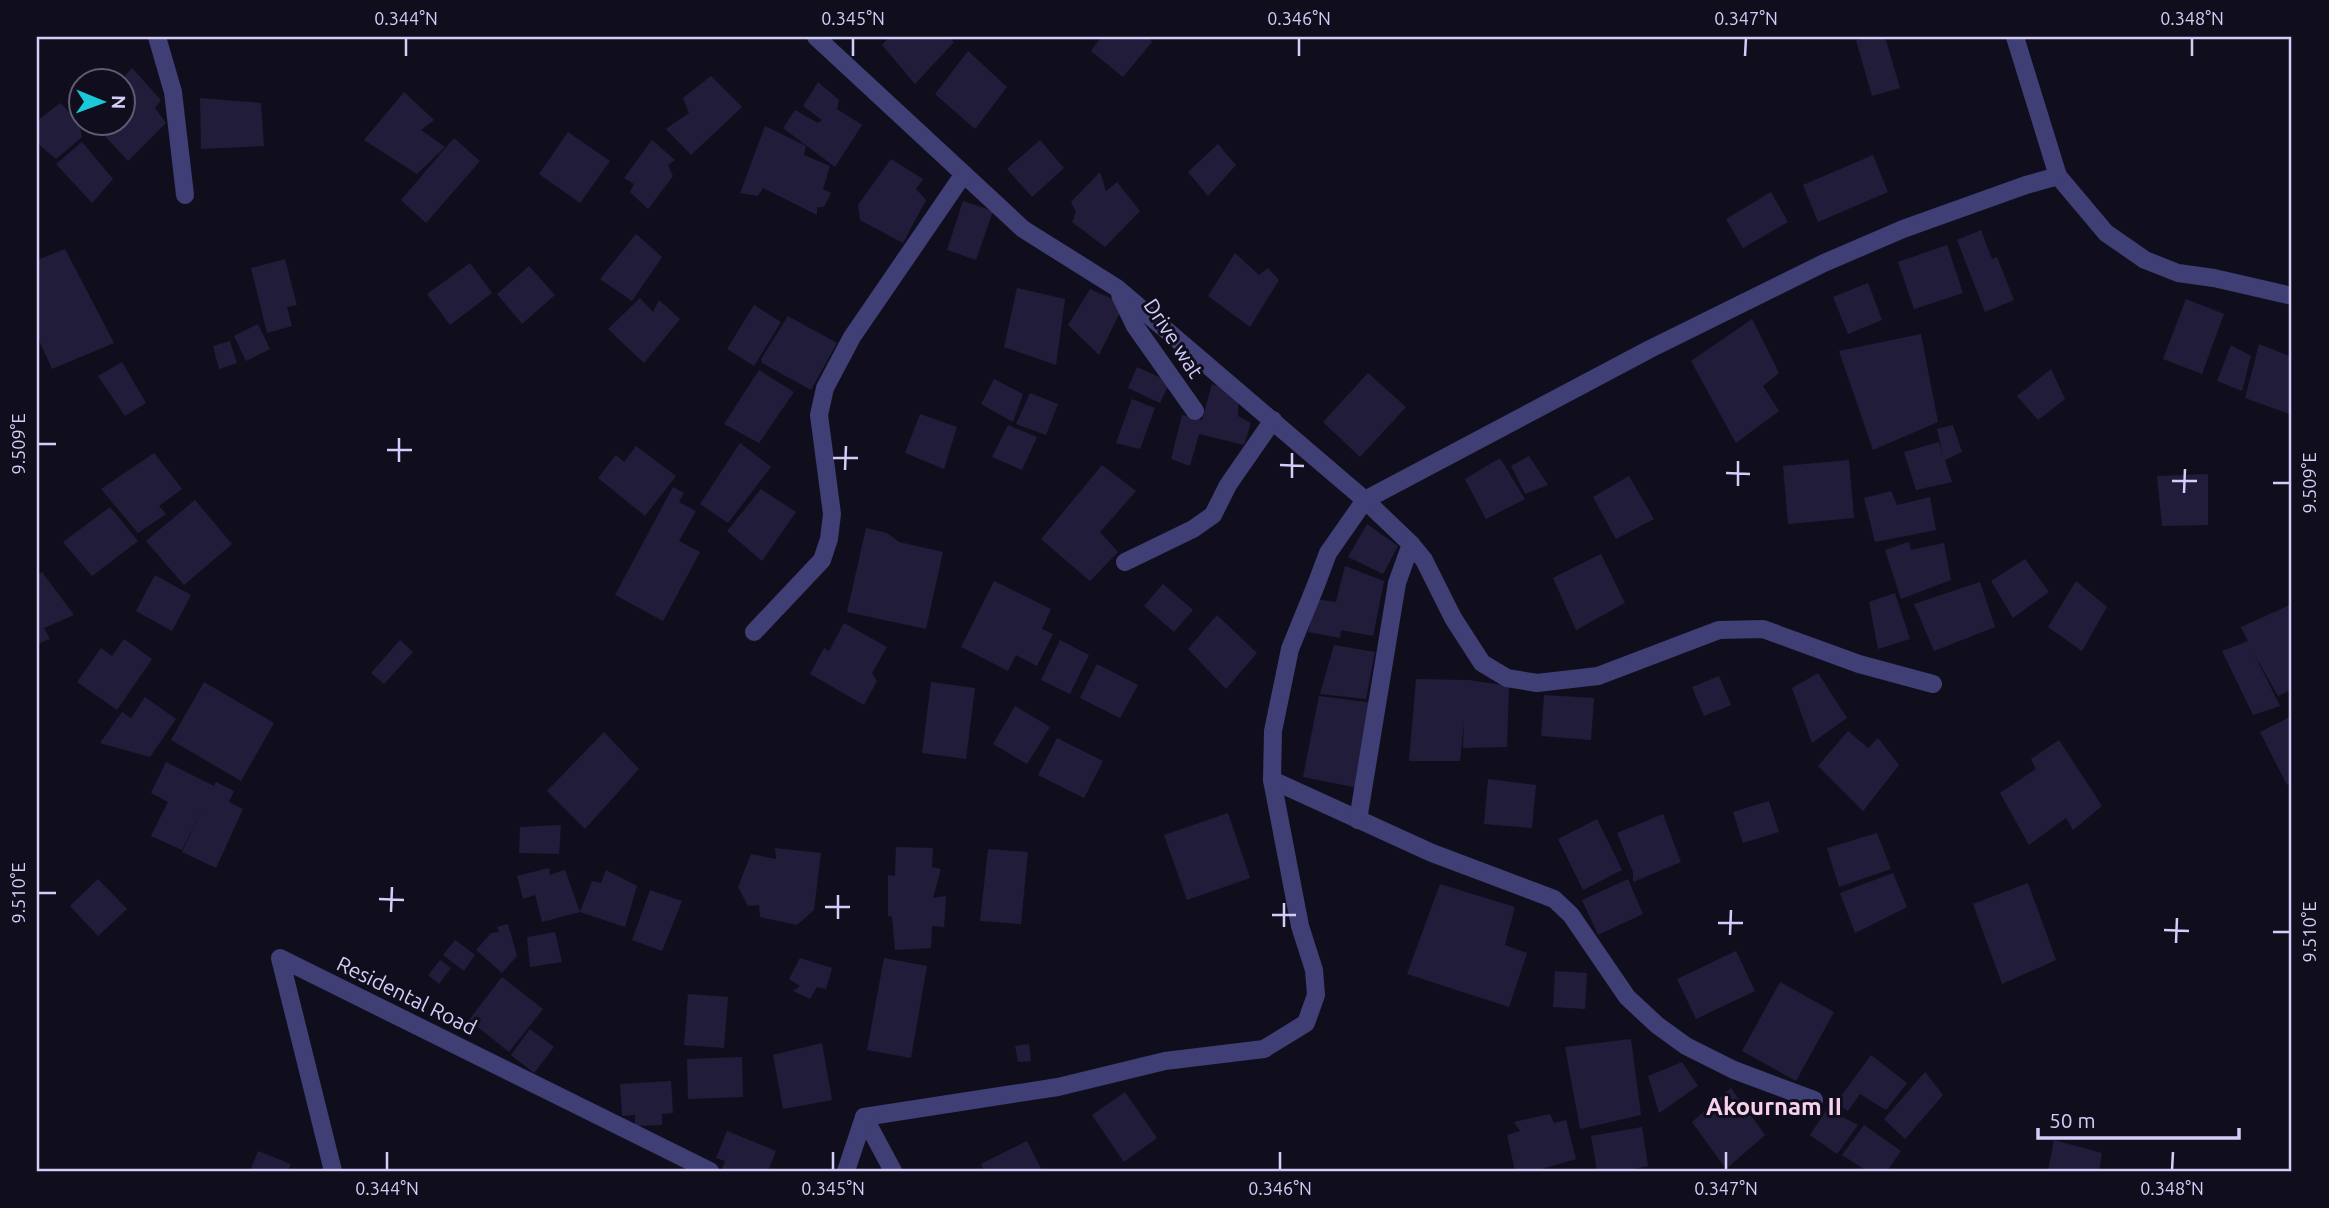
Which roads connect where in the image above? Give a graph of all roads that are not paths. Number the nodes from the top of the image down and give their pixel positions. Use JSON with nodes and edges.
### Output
{"nodes":[{"id":1,"x":158,"y":37,"type":"edge"},
{"id":2,"x":816,"y":37,"type":"edge"},
{"id":3,"x":2015,"y":37,"type":"edge"},
{"id":4,"x":962,"y":175,"type":"junction"},
{"id":5,"x":2058,"y":176,"type":"junction"},
{"id":6,"x":185,"y":195,"type":"dead end"},
{"id":7,"x":1117,"y":288,"type":"junction"},
{"id":8,"x":2292,"y":296,"type":"edge"},
{"id":9,"x":1195,"y":411,"type":"dead end"},
{"id":10,"x":1273,"y":420,"type":"junction"},
{"id":11,"x":1365,"y":500,"type":"junction"},
{"id":12,"x":1411,"y":544,"type":"junction"},
{"id":13,"x":1125,"y":562,"type":"dead end"},
{"id":14,"x":754,"y":632,"type":"dead end"},
{"id":15,"x":1933,"y":684,"type":"dead end"},
{"id":16,"x":1272,"y":780,"type":"junction"},
{"id":17,"x":1358,"y":820,"type":"junction"},
{"id":18,"x":1814,"y":1100,"type":"dead end"},
{"id":19,"x":864,"y":1117,"type":"junction"},
{"id":20,"x":333,"y":1171,"type":"edge"},
{"id":21,"x":710,"y":1171,"type":"edge"},
{"id":22,"x":846,"y":1171,"type":"edge"},
{"id":23,"x":893,"y":1171,"type":"edge"}],
"edges":[{"from":1,"to":6,"type":"street"},
{"from":2,"to":4,"type":"street"},
{"from":3,"to":5,"type":"street"},
{"from":4,"to":7,"type":"street"},
{"from":4,"to":14,"type":"street"},
{"from":5,"to":8,"type":"street"},
{"from":5,"to":11,"type":"street"},
{"from":7,"to":9,"type":"street","name":"Drive wat"},
{"from":7,"to":10,"type":"street"},
{"from":10,"to":11,"type":"street"},
{"from":10,"to":13,"type":"street"},
{"from":11,"to":12,"type":"street"},
{"from":11,"to":16,"type":"street"},
{"from":12,"to":15,"type":"street"},
{"from":12,"to":17,"type":"street"},
{"from":16,"to":17,"type":"street"},
{"from":16,"to":19,"type":"street"},
{"from":17,"to":18,"type":"street"},
{"from":19,"to":22,"type":"street"},
{"from":19,"to":23,"type":"street"},
{"from":20,"to":21,"type":"street","name":"Residental Road"}]}
